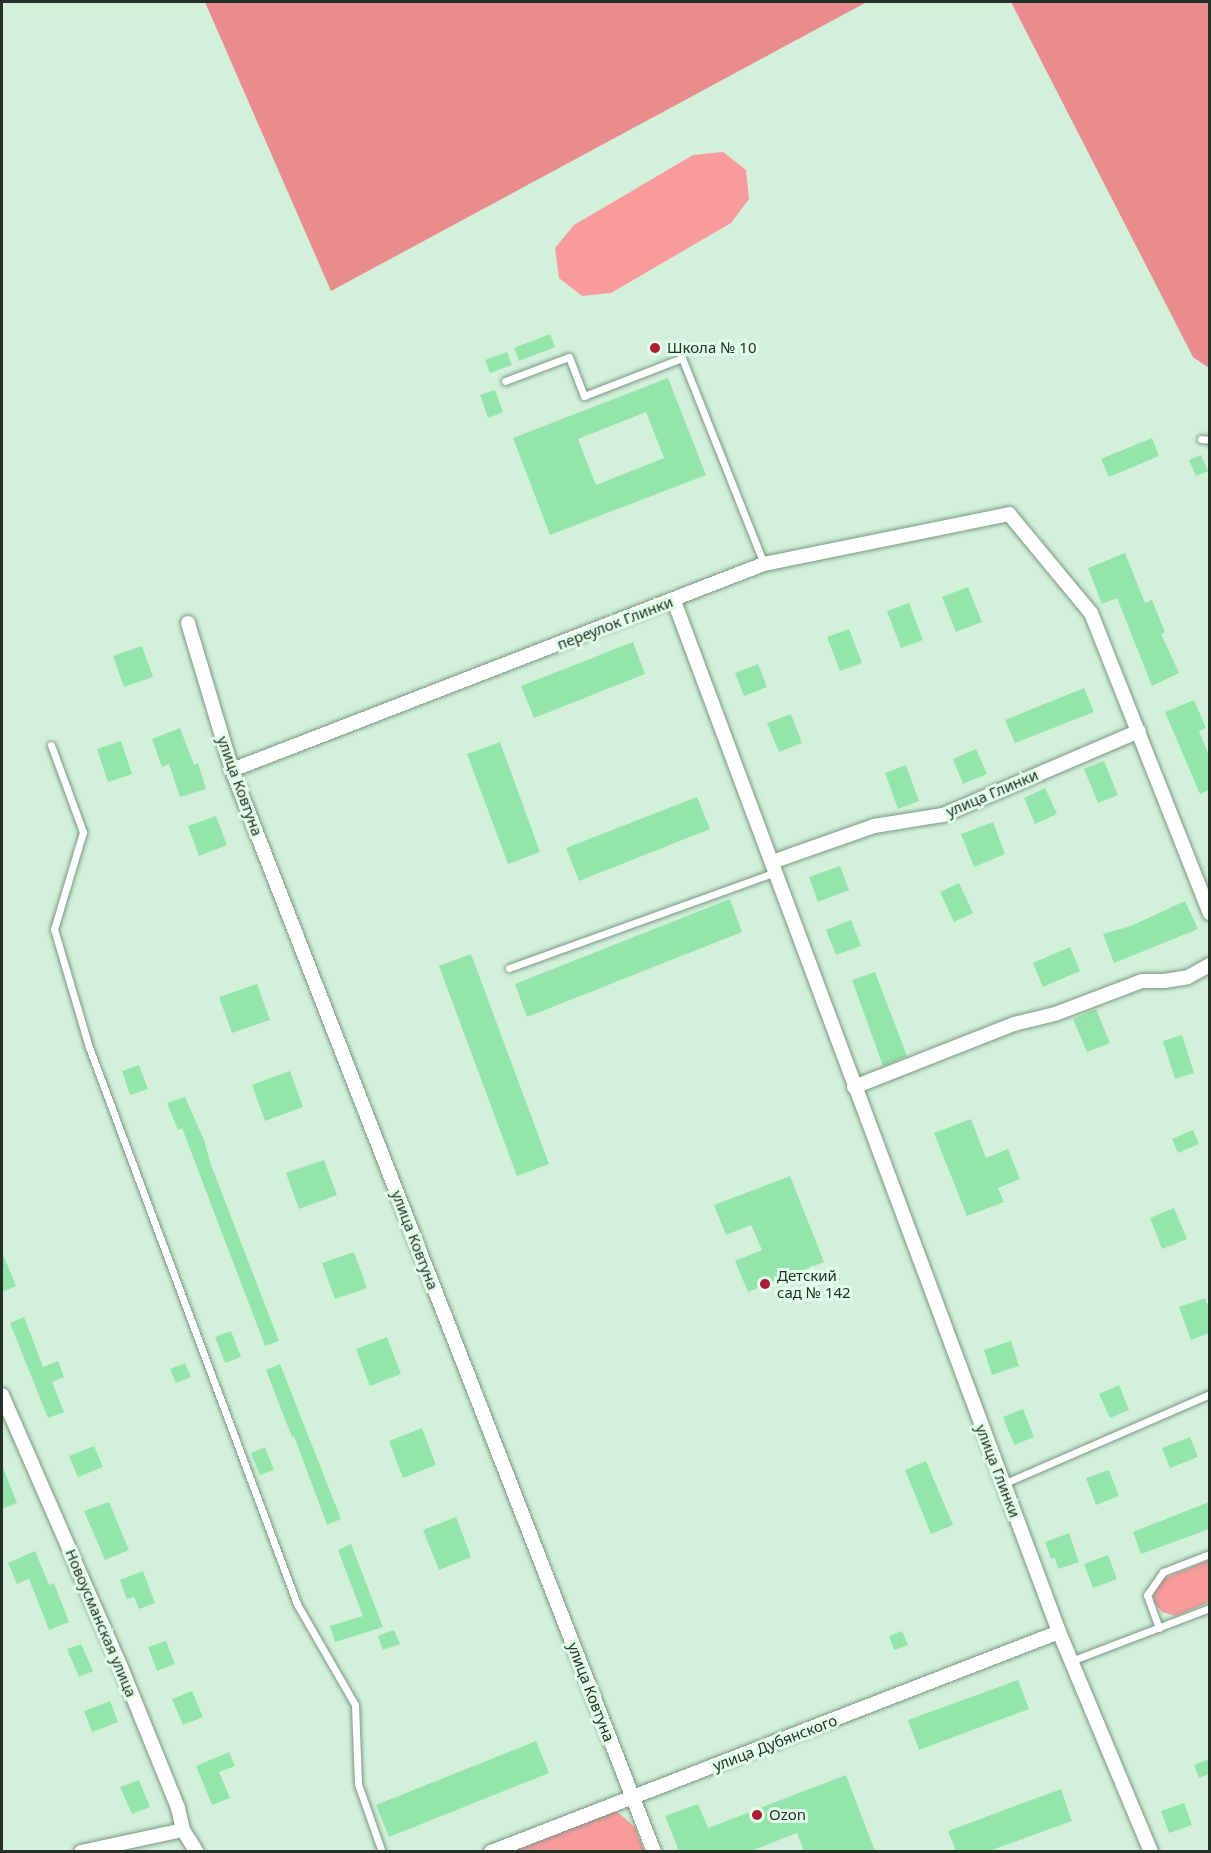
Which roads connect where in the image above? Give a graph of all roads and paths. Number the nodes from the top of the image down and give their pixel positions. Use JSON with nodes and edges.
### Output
{"nodes":[{"id":1,"x":505,"y":381,"type":"dead end"},
{"id":2,"x":764,"y":564,"type":"junction"},
{"id":3,"x":674,"y":601,"type":"junction"},
{"id":4,"x":188,"y":623,"type":"dead end"},
{"id":5,"x":1139,"y":731,"type":"junction"},
{"id":6,"x":51,"y":746,"type":"dead end"},
{"id":7,"x":232,"y":770,"type":"junction"},
{"id":8,"x":773,"y":867,"type":"junction"},
{"id":9,"x":1209,"y":913,"type":"edge"},
{"id":10,"x":1209,"y":965,"type":"edge"},
{"id":11,"x":509,"y":968,"type":"dead end"},
{"id":12,"x":855,"y":1086,"type":"junction"},
{"id":13,"x":1209,"y":1394,"type":"edge"},
{"id":14,"x":2,"y":1395,"type":"edge"},
{"id":15,"x":1003,"y":1484,"type":"junction"},
{"id":16,"x":1209,"y":1554,"type":"edge"},
{"id":17,"x":1209,"y":1608,"type":"edge"},
{"id":18,"x":1159,"y":1628,"type":"junction"},
{"id":19,"x":1059,"y":1632,"type":"junction"},
{"id":20,"x":1071,"y":1661,"type":"junction"},
{"id":21,"x":632,"y":1798,"type":"junction"},
{"id":22,"x":183,"y":1830,"type":"junction"},
{"id":23,"x":81,"y":1851,"type":"edge"},
{"id":24,"x":197,"y":1851,"type":"edge"},
{"id":25,"x":382,"y":1851,"type":"edge"},
{"id":26,"x":490,"y":1851,"type":"edge"},
{"id":27,"x":654,"y":1851,"type":"edge"},
{"id":28,"x":1152,"y":1851,"type":"edge"}],
"edges":[{"from":1,"to":2,"type":"lane"},
{"from":2,"to":3,"type":"street","name":"переулок Глинки"},
{"from":2,"to":5,"type":"street","name":"переулок Глинки"},
{"from":3,"to":7,"type":"street","name":"переулок Глинки"},
{"from":3,"to":8,"type":"street","name":"улица Глинки"},
{"from":4,"to":7,"type":"street","name":"улица Ковтуна"},
{"from":5,"to":8,"type":"street","name":"улица Глинки"},
{"from":5,"to":9,"type":"street"},
{"from":6,"to":25,"type":"lane"},
{"from":7,"to":21,"type":"street","name":"улица Ковтуна"},
{"from":8,"to":11,"type":"lane"},
{"from":8,"to":12,"type":"street","name":"улица Глинки"},
{"from":10,"to":12,"type":"street"},
{"from":12,"to":15,"type":"street","name":"улица Глинки"},
{"from":13,"to":15,"type":"lane"},
{"from":14,"to":22,"type":"street","name":"Новоусманская улица"},
{"from":15,"to":19,"type":"street","name":"улица Глинки"},
{"from":16,"to":18,"type":"lane"},
{"from":17,"to":18,"type":"lane"},
{"from":18,"to":20,"type":"lane"},
{"from":19,"to":20,"type":"street","name":"улица Глинки"},
{"from":19,"to":21,"type":"street","name":"улица Дубянского"},
{"from":20,"to":28,"type":"street","name":"улица Глинки"},
{"from":21,"to":26,"type":"street","name":"улица Дубянского"},
{"from":21,"to":27,"type":"street","name":"улица Ковтуна"},
{"from":22,"to":23,"type":"street"},
{"from":22,"to":24,"type":"street","name":"Новоусманская улица"}]}
